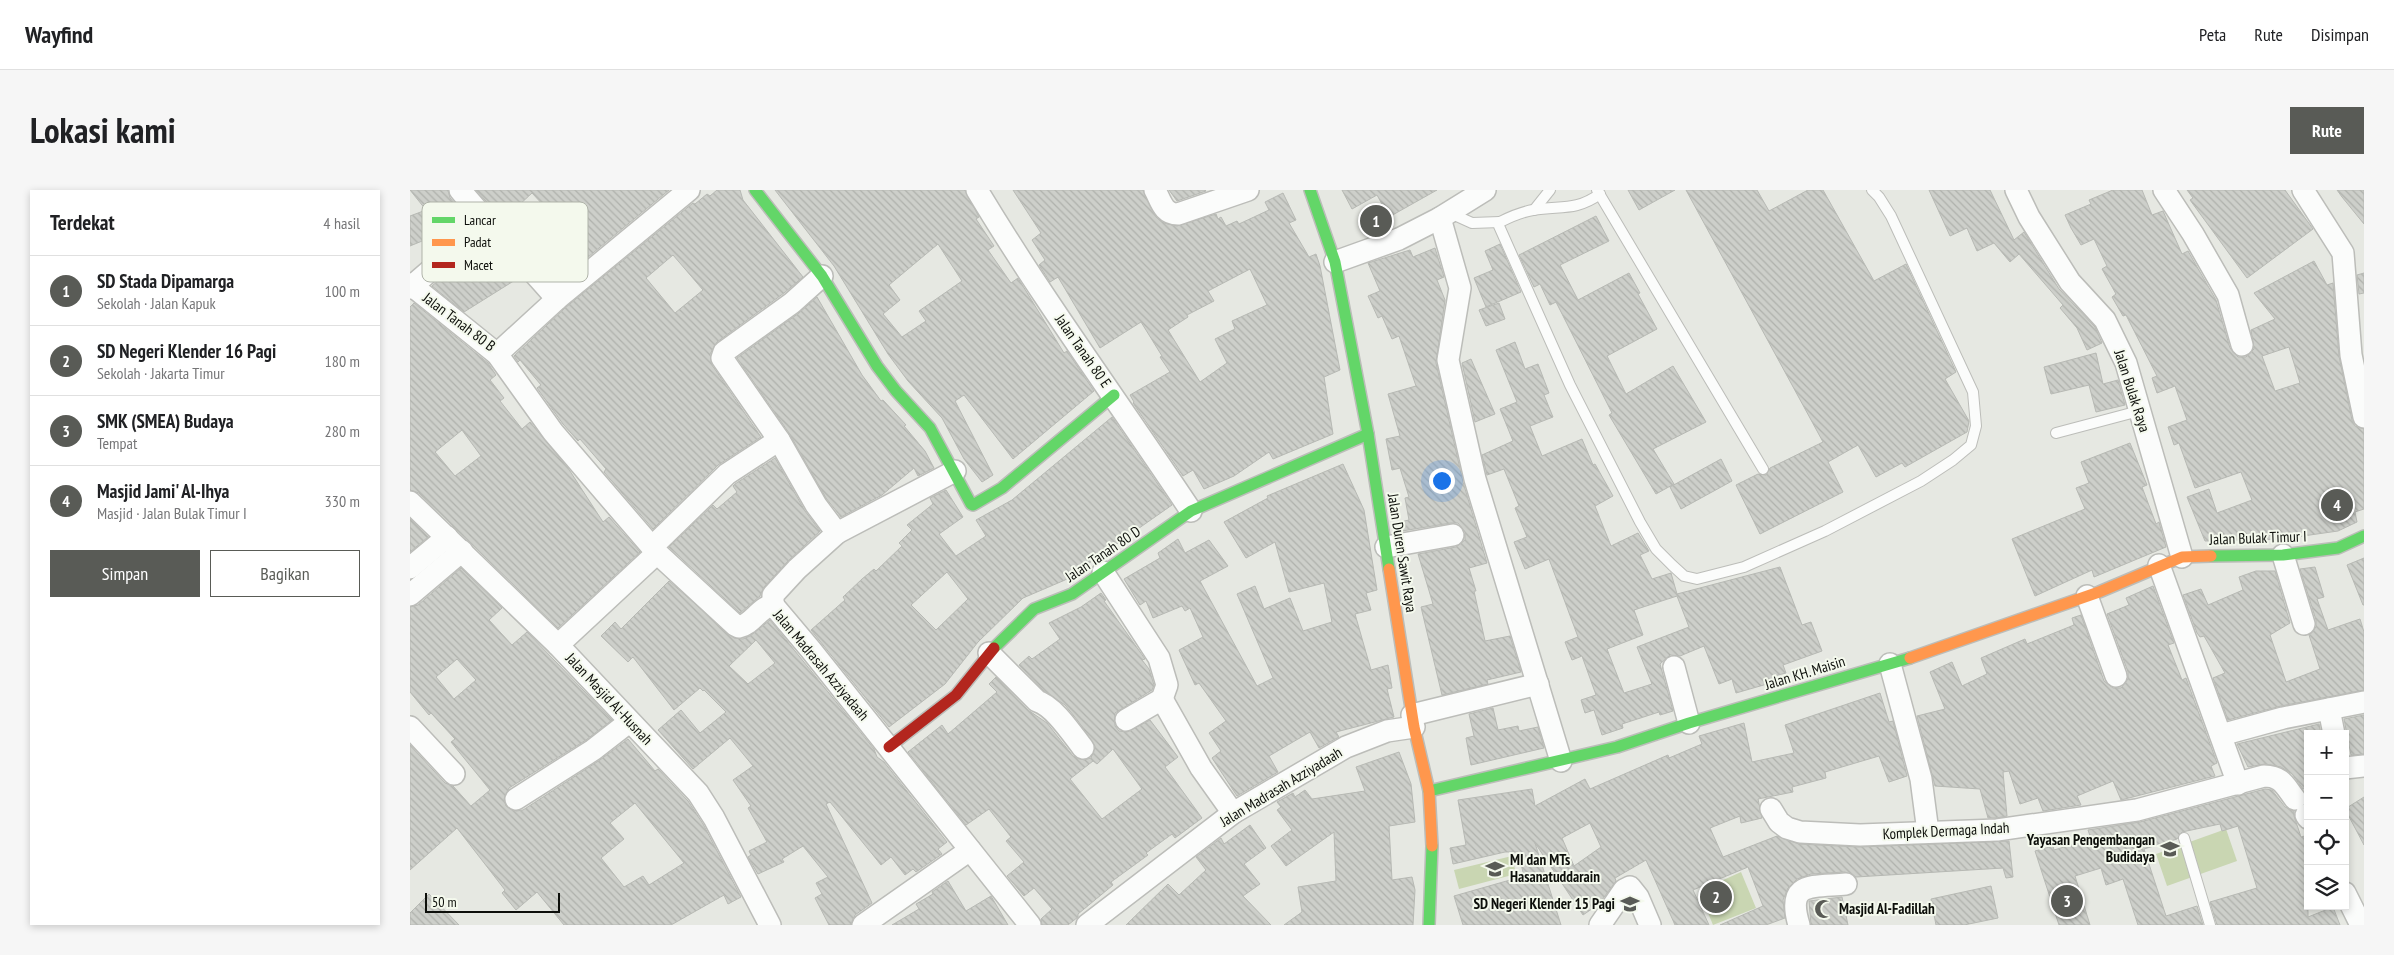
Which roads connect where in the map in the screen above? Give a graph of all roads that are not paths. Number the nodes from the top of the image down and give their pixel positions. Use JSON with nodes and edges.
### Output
{"nodes":[{"id":1,"x":460,"y":190,"type":"edge"},
{"id":2,"x":689,"y":190,"type":"edge"},
{"id":3,"x":755,"y":190,"type":"edge"},
{"id":4,"x":977,"y":190,"type":"edge"},
{"id":5,"x":1155,"y":190,"type":"edge"},
{"id":6,"x":1248,"y":190,"type":"edge"},
{"id":7,"x":1310,"y":190,"type":"edge"},
{"id":8,"x":1485,"y":190,"type":"edge"},
{"id":9,"x":1550,"y":190,"type":"edge"},
{"id":10,"x":1872,"y":190,"type":"edge"},
{"id":11,"x":2016,"y":190,"type":"edge"},
{"id":12,"x":2164,"y":190,"type":"edge"},
{"id":13,"x":2303,"y":190,"type":"edge"},
{"id":14,"x":1598,"y":192,"type":"edge"},
{"id":15,"x":470,"y":202,"type":"edge"},
{"id":16,"x":1534,"y":210,"type":"junction"},
{"id":17,"x":1445,"y":215,"type":"junction"},
{"id":18,"x":1500,"y":222,"type":"junction"},
{"id":19,"x":1335,"y":262,"type":"junction"},
{"id":20,"x":588,"y":274,"type":"edge"},
{"id":21,"x":422,"y":276,"type":"edge"},
{"id":22,"x":822,"y":276,"type":"junction"},
{"id":23,"x":549,"y":282,"type":"edge"},
{"id":24,"x":554,"y":282,"type":"edge"},
{"id":25,"x":578,"y":282,"type":"edge"},
{"id":26,"x":410,"y":286,"type":"edge"},
{"id":27,"x":562,"y":295,"type":"junction"},
{"id":28,"x":2242,"y":345,"type":"dead end"},
{"id":29,"x":497,"y":354,"type":"junction"},
{"id":30,"x":1114,"y":394,"type":"junction"},
{"id":31,"x":2139,"y":411,"type":"junction"},
{"id":32,"x":2364,"y":416,"type":"edge"},
{"id":33,"x":2056,"y":433,"type":"dead end"},
{"id":34,"x":1368,"y":434,"type":"junction"},
{"id":35,"x":779,"y":440,"type":"junction"},
{"id":36,"x":1763,"y":469,"type":"dead end"},
{"id":37,"x":955,"y":471,"type":"junction"},
{"id":38,"x":410,"y":502,"type":"edge"},
{"id":39,"x":1191,"y":511,"type":"junction"},
{"id":40,"x":837,"y":533,"type":"junction"},
{"id":41,"x":1453,"y":535,"type":"dead end"},
{"id":42,"x":2364,"y":536,"type":"edge"},
{"id":43,"x":447,"y":537,"type":"junction"},
{"id":44,"x":1386,"y":547,"type":"junction"},
{"id":45,"x":654,"y":550,"type":"junction"},
{"id":46,"x":462,"y":551,"type":"junction"},
{"id":47,"x":2282,"y":555,"type":"junction"},
{"id":48,"x":2182,"y":557,"type":"junction"},
{"id":49,"x":2159,"y":565,"type":"junction"},
{"id":50,"x":410,"y":568,"type":"edge"},
{"id":51,"x":1103,"y":572,"type":"junction"},
{"id":52,"x":410,"y":595,"type":"edge"},
{"id":53,"x":2087,"y":596,"type":"junction"},
{"id":54,"x":773,"y":606,"type":"junction"},
{"id":55,"x":2304,"y":624,"type":"dead end"},
{"id":56,"x":558,"y":646,"type":"junction"},
{"id":57,"x":989,"y":653,"type":"junction"},
{"id":58,"x":1890,"y":664,"type":"junction"},
{"id":59,"x":1674,"y":667,"type":"dead end"},
{"id":60,"x":2116,"y":676,"type":"dead end"},
{"id":61,"x":1538,"y":684,"type":"junction"},
{"id":62,"x":1162,"y":698,"type":"junction"},
{"id":63,"x":2364,"y":702,"type":"edge"},
{"id":64,"x":2330,"y":709,"type":"junction"},
{"id":65,"x":1126,"y":720,"type":"dead end"},
{"id":66,"x":1413,"y":721,"type":"junction"},
{"id":67,"x":630,"y":722,"type":"junction"},
{"id":68,"x":1689,"y":723,"type":"junction"},
{"id":69,"x":410,"y":727,"type":"edge"},
{"id":70,"x":2333,"y":730,"type":"edge"},
{"id":71,"x":2221,"y":735,"type":"junction"},
{"id":72,"x":889,"y":747,"type":"junction"},
{"id":73,"x":1083,"y":748,"type":"dead end"},
{"id":74,"x":1561,"y":761,"type":"junction"},
{"id":75,"x":2364,"y":766,"type":"edge"},
{"id":76,"x":2349,"y":768,"type":"edge"},
{"id":77,"x":454,"y":774,"type":"dead end"},
{"id":78,"x":2238,"y":784,"type":"junction"},
{"id":79,"x":1429,"y":791,"type":"junction"},
{"id":80,"x":516,"y":799,"type":"dead end"},
{"id":81,"x":1771,"y":809,"type":"dead end"},
{"id":82,"x":2303,"y":811,"type":"edge"},
{"id":83,"x":1233,"y":813,"type":"junction"},
{"id":84,"x":1928,"y":832,"type":"junction"},
{"id":85,"x":2184,"y":838,"type":"dead end"},
{"id":86,"x":970,"y":850,"type":"junction"},
{"id":87,"x":1846,"y":884,"type":"dead end"},
{"id":88,"x":2349,"y":899,"type":"edge"},
{"id":89,"x":2361,"y":920,"type":"edge"},
{"id":90,"x":770,"y":925,"type":"edge"},
{"id":91,"x":864,"y":925,"type":"edge"},
{"id":92,"x":1030,"y":925,"type":"edge"},
{"id":93,"x":1087,"y":925,"type":"edge"},
{"id":94,"x":1429,"y":925,"type":"edge"},
{"id":95,"x":1600,"y":925,"type":"edge"},
{"id":96,"x":1650,"y":925,"type":"edge"},
{"id":97,"x":1799,"y":925,"type":"edge"},
{"id":98,"x":2210,"y":925,"type":"edge"}],
"edges":[{"from":1,"to":15,"type":"street"},
{"from":2,"to":20,"type":"street","name":"Jalan Tanah 80 B"},
{"from":3,"to":22,"type":"street"},
{"from":4,"to":30,"type":"street","name":"Jalan Tanah 80 E"},
{"from":5,"to":6,"type":"street"},
{"from":7,"to":19,"type":"street","name":"Jalan Duren Sawit Raya"},
{"from":8,"to":17,"type":"street"},
{"from":9,"to":16,"type":"lane"},
{"from":10,"to":18,"type":"lane"},
{"from":11,"to":31,"type":"street","name":"Jalan Bulak Raya"},
{"from":12,"to":28,"type":"street"},
{"from":13,"to":32,"type":"street"},
{"from":14,"to":16,"type":"lane"},
{"from":14,"to":36,"type":"lane"},
{"from":16,"to":18,"type":"lane"},
{"from":17,"to":18,"type":"lane"},
{"from":17,"to":19,"type":"street"},
{"from":17,"to":61,"type":"street"},
{"from":19,"to":34,"type":"street","name":"Jalan Duren Sawit Raya"},
{"from":21,"to":26,"type":"street"},
{"from":22,"to":35,"type":"street"},
{"from":22,"to":37,"type":"street"},
{"from":23,"to":27,"type":"street"},
{"from":24,"to":27,"type":"lane"},
{"from":25,"to":27,"type":"street","name":"Jalan Tanah 80 B"},
{"from":26,"to":29,"type":"street","name":"Jalan Tanah 80 B"},
{"from":27,"to":29,"type":"street","name":"Jalan Tanah 80 B"},
{"from":29,"to":45,"type":"street","name":"Jalan Madrasah Azziyadaah"},
{"from":30,"to":37,"type":"street"},
{"from":30,"to":39,"type":"street","name":"Jalan Tanah 80 E"},
{"from":31,"to":33,"type":"lane"},
{"from":31,"to":48,"type":"street","name":"Jalan Bulak Raya"},
{"from":34,"to":39,"type":"street","name":"Jalan Tanah 80 D"},
{"from":34,"to":44,"type":"street","name":"Jalan Duren Sawit Raya"},
{"from":35,"to":40,"type":"street"},
{"from":35,"to":45,"type":"street"},
{"from":37,"to":40,"type":"street"},
{"from":38,"to":43,"type":"street","name":"Jalan Masjid Al-Husnah"},
{"from":39,"to":51,"type":"street","name":"Jalan Tanah 80 D"},
{"from":40,"to":54,"type":"street"},
{"from":41,"to":44,"type":"street"},
{"from":42,"to":47,"type":"street","name":"Jalan Bulak Timur I"},
{"from":43,"to":46,"type":"street","name":"Jalan Masjid Al-Husnah"},
{"from":43,"to":50,"type":"street"},
{"from":44,"to":66,"type":"street","name":"Jalan Duren Sawit Raya"},
{"from":45,"to":54,"type":"street","name":"Jalan Madrasah Azziyadaah"},
{"from":45,"to":56,"type":"street"},
{"from":46,"to":52,"type":"street"},
{"from":46,"to":56,"type":"street","name":"Jalan Masjid Al-Husnah"},
{"from":47,"to":48,"type":"street","name":"Jalan Bulak Timur I"},
{"from":47,"to":55,"type":"street"},
{"from":48,"to":49,"type":"street","name":"Jalan KH. Maisin"},
{"from":49,"to":53,"type":"street","name":"Jalan KH. Maisin"},
{"from":49,"to":71,"type":"street"},
{"from":51,"to":57,"type":"street","name":"Jalan Tanah 80 D"},
{"from":51,"to":62,"type":"street"},
{"from":53,"to":58,"type":"street","name":"Jalan KH. Maisin"},
{"from":53,"to":60,"type":"street"},
{"from":54,"to":72,"type":"street","name":"Jalan Madrasah Azziyadaah"},
{"from":56,"to":67,"type":"street","name":"Jalan Masjid Al-Husnah"},
{"from":57,"to":72,"type":"street","name":"Jalan Tanah 80 D"},
{"from":57,"to":73,"type":"street"},
{"from":58,"to":68,"type":"street","name":"Jalan KH. Maisin"},
{"from":58,"to":84,"type":"street"},
{"from":59,"to":68,"type":"street"},
{"from":61,"to":66,"type":"street","name":"Jalan Madrasah Azziyadaah"},
{"from":61,"to":74,"type":"street"},
{"from":62,"to":65,"type":"street"},
{"from":62,"to":83,"type":"street"},
{"from":63,"to":64,"type":"street"},
{"from":64,"to":70,"type":"street"},
{"from":64,"to":71,"type":"street"},
{"from":66,"to":79,"type":"street","name":"Jalan Duren Sawit Raya"},
{"from":66,"to":83,"type":"street","name":"Jalan Madrasah Azziyadaah"},
{"from":67,"to":80,"type":"street"},
{"from":67,"to":90,"type":"street","name":"Jalan Masjid Al-Husnah"},
{"from":68,"to":74,"type":"street","name":"Jalan KH. Maisin"},
{"from":69,"to":77,"type":"street"},
{"from":71,"to":78,"type":"street"},
{"from":72,"to":86,"type":"street","name":"Jalan Madrasah Azziyadaah"},
{"from":74,"to":79,"type":"street","name":"Jalan KH. Maisin"},
{"from":75,"to":76,"type":"street"},
{"from":78,"to":82,"type":"street","name":"Komplek Dermaga Indah"},
{"from":78,"to":84,"type":"street","name":"Komplek Dermaga Indah"},
{"from":79,"to":94,"type":"street","name":"Jalan Duren Sawit Raya"},
{"from":81,"to":84,"type":"street","name":"Komplek Dermaga Indah"},
{"from":83,"to":93,"type":"street","name":"Jalan Madrasah Azziyadaah"},
{"from":85,"to":98,"type":"lane"},
{"from":86,"to":91,"type":"street"},
{"from":86,"to":92,"type":"street","name":"Jalan Madrasah Azziyadaah"},
{"from":87,"to":97,"type":"street"},
{"from":88,"to":89,"type":"street"},
{"from":95,"to":96,"type":"street"}]}
